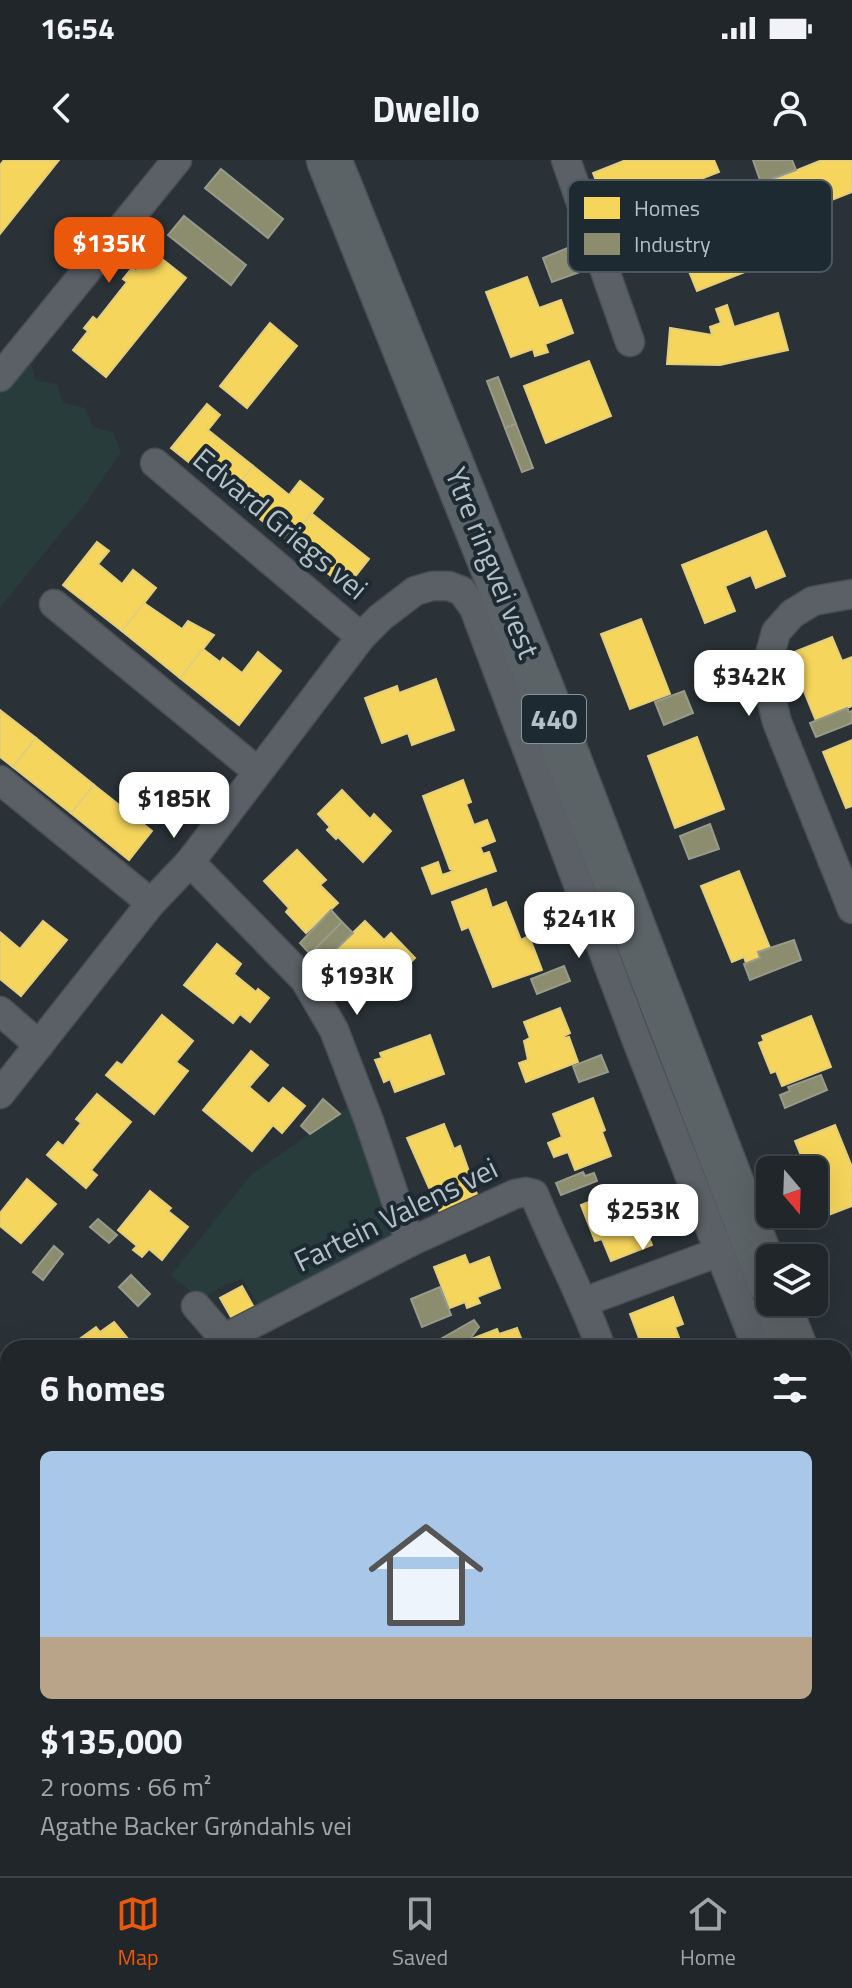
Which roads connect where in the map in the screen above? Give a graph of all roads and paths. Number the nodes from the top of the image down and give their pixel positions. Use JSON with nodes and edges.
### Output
{"nodes":[{"id":1,"x":177,"y":160,"type":"edge"},
{"id":2,"x":329,"y":160,"type":"edge"},
{"id":3,"x":566,"y":160,"type":"edge"},
{"id":4,"x":573,"y":180,"type":"edge"},
{"id":5,"x":605,"y":272,"type":"edge"},
{"id":6,"x":630,"y":342,"type":"dead end"},
{"id":7,"x":0,"y":377,"type":"edge"},
{"id":8,"x":155,"y":463,"type":"dead end"},
{"id":9,"x":852,"y":594,"type":"edge"},
{"id":10,"x":54,"y":604,"type":"dead end"},
{"id":11,"x":361,"y":637,"type":"junction"},
{"id":12,"x":257,"y":771,"type":"junction"},
{"id":13,"x":0,"y":780,"type":"edge"},
{"id":14,"x":190,"y":862,"type":"junction"},
{"id":15,"x":151,"y":903,"type":"junction"},
{"id":16,"x":852,"y":909,"type":"edge"},
{"id":17,"x":0,"y":1011,"type":"edge"},
{"id":18,"x":39,"y":1045,"type":"junction"},
{"id":19,"x":0,"y":1094,"type":"edge"},
{"id":20,"x":410,"y":1242,"type":"junction"},
{"id":21,"x":756,"y":1247,"type":"edge"},
{"id":22,"x":719,"y":1252,"type":"junction"},
{"id":23,"x":584,"y":1302,"type":"junction"},
{"id":24,"x":196,"y":1306,"type":"dead end"},
{"id":25,"x":782,"y":1316,"type":"edge"},
{"id":26,"x":226,"y":1340,"type":"edge"},
{"id":27,"x":234,"y":1340,"type":"edge"},
{"id":28,"x":598,"y":1340,"type":"edge"},
{"id":29,"x":754,"y":1340,"type":"edge"},
{"id":30,"x":792,"y":1340,"type":"edge"}],
"edges":[{"from":1,"to":7,"type":"street"},
{"from":2,"to":21,"type":"main road","name":"Ytre ringvei vest","number":"440"},
{"from":3,"to":4,"type":"street"},
{"from":5,"to":6,"type":"street"},
{"from":8,"to":11,"type":"street","name":"Edvard Griegs vei"},
{"from":9,"to":16,"type":"street"},
{"from":10,"to":12,"type":"street"},
{"from":11,"to":12,"type":"street","name":"Edvard Griegs vei"},
{"from":11,"to":22,"type":"street","name":"Edvard Griegs vei"},
{"from":12,"to":14,"type":"street","name":"Edvard Griegs vei"},
{"from":13,"to":15,"type":"street"},
{"from":14,"to":15,"type":"street","name":"Edvard Griegs vei"},
{"from":14,"to":20,"type":"street"},
{"from":15,"to":18,"type":"street","name":"Edvard Griegs vei"},
{"from":17,"to":18,"type":"street"},
{"from":18,"to":19,"type":"street","name":"Edvard Griegs vei"},
{"from":20,"to":23,"type":"street","name":"Fartein Valens vei"},
{"from":20,"to":27,"type":"street","name":"Fartein Valens vei"},
{"from":22,"to":23,"type":"street"},
{"from":22,"to":29,"type":"street"},
{"from":23,"to":28,"type":"street","name":"Fartein Valens vei"},
{"from":24,"to":26,"type":"street"},
{"from":25,"to":30,"type":"main road"}]}
